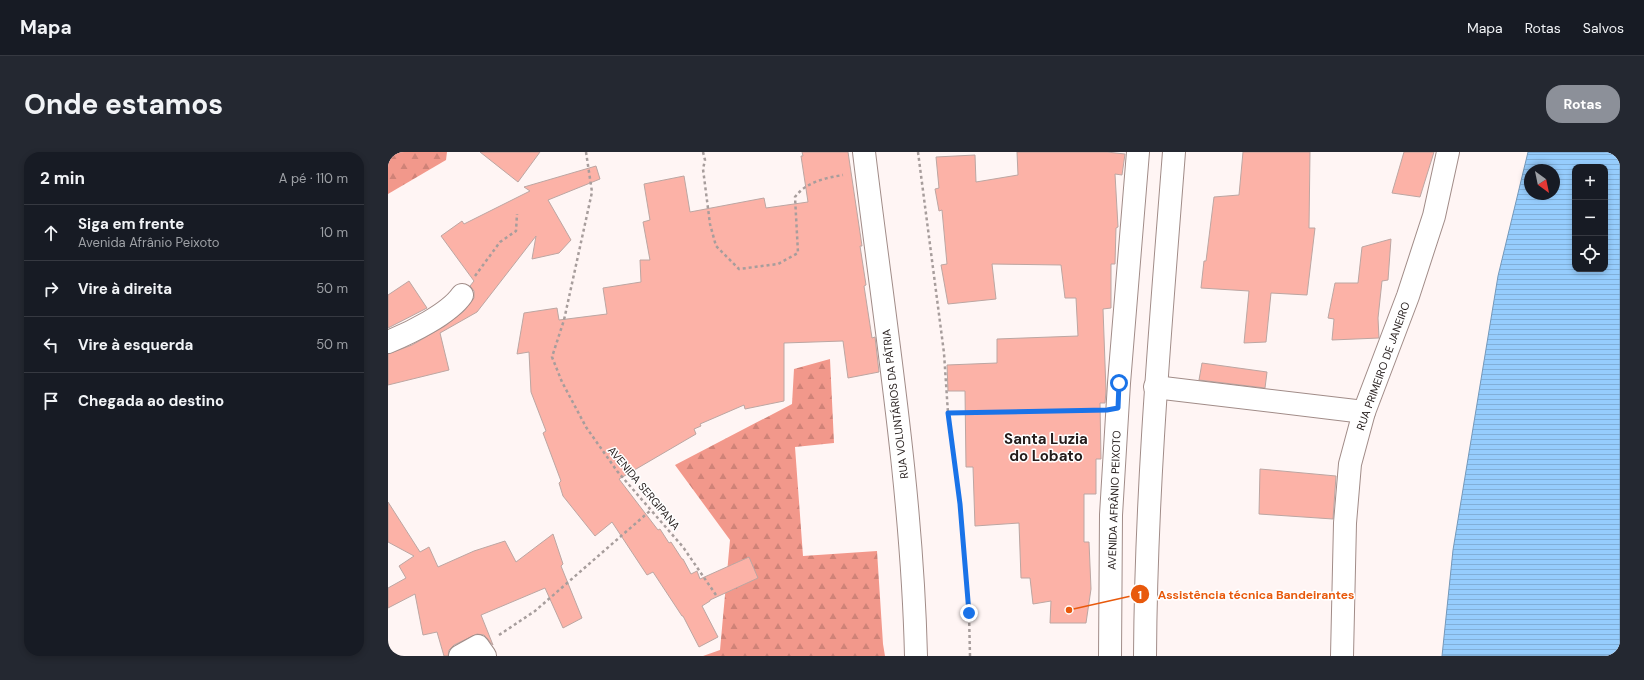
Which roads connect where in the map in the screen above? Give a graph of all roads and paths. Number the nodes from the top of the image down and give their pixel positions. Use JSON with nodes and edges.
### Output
{"nodes":[{"id":1,"x":586,"y":152,"type":"edge"},
{"id":2,"x":703,"y":152,"type":"edge"},
{"id":3,"x":918,"y":152,"type":"edge"},
{"id":4,"x":1138,"y":152,"type":"edge"},
{"id":5,"x":1174,"y":152,"type":"edge"},
{"id":6,"x":1448,"y":152,"type":"edge"},
{"id":7,"x":866,"y":161,"type":"edge"},
{"id":8,"x":517,"y":214,"type":"dead end"},
{"id":9,"x":462,"y":294,"type":"joint"},
{"id":10,"x":388,"y":342,"type":"edge"},
{"id":11,"x":1155,"y":387,"type":"junction"},
{"id":12,"x":1118,"y":408,"type":"junction"},
{"id":13,"x":1364,"y":412,"type":"junction"},
{"id":14,"x":948,"y":413,"type":"junction"},
{"id":15,"x":651,"y":510,"type":"junction"},
{"id":16,"x":716,"y":594,"type":"dead end"},
{"id":17,"x":474,"y":653,"type":"edge"},
{"id":18,"x":916,"y":656,"type":"edge"},
{"id":19,"x":970,"y":656,"type":"edge"},
{"id":20,"x":1110,"y":656,"type":"edge"},
{"id":21,"x":1145,"y":656,"type":"edge"},
{"id":22,"x":1342,"y":656,"type":"edge"}],
"edges":[{"from":1,"to":15,"type":"path","name":"AVENIDA SERGIPANA"},
{"from":2,"to":7,"type":"path"},
{"from":3,"to":14,"type":"path"},
{"from":4,"to":12,"type":"street","name":"AVENIDA AFRÂNIO PEIXOTO"},
{"from":5,"to":11,"type":"street"},
{"from":6,"to":13,"type":"street","name":"RUA PRIMEIRO DE JANEIRO"},
{"from":7,"to":18,"type":"street","name":"RUA VOLUNTÁRIOS DA PÁTRIA"},
{"from":8,"to":9,"type":"path"},
{"from":9,"to":10,"type":"street"},
{"from":11,"to":13,"type":"street"},
{"from":11,"to":21,"type":"street"},
{"from":12,"to":14,"type":"path"},
{"from":12,"to":20,"type":"street","name":"AVENIDA AFRÂNIO PEIXOTO"},
{"from":13,"to":22,"type":"street","name":"RUA PRIMEIRO DE JANEIRO"},
{"from":14,"to":19,"type":"path"},
{"from":15,"to":16,"type":"path","name":"AVENIDA SERGIPANA"},
{"from":15,"to":17,"type":"path"}]}
